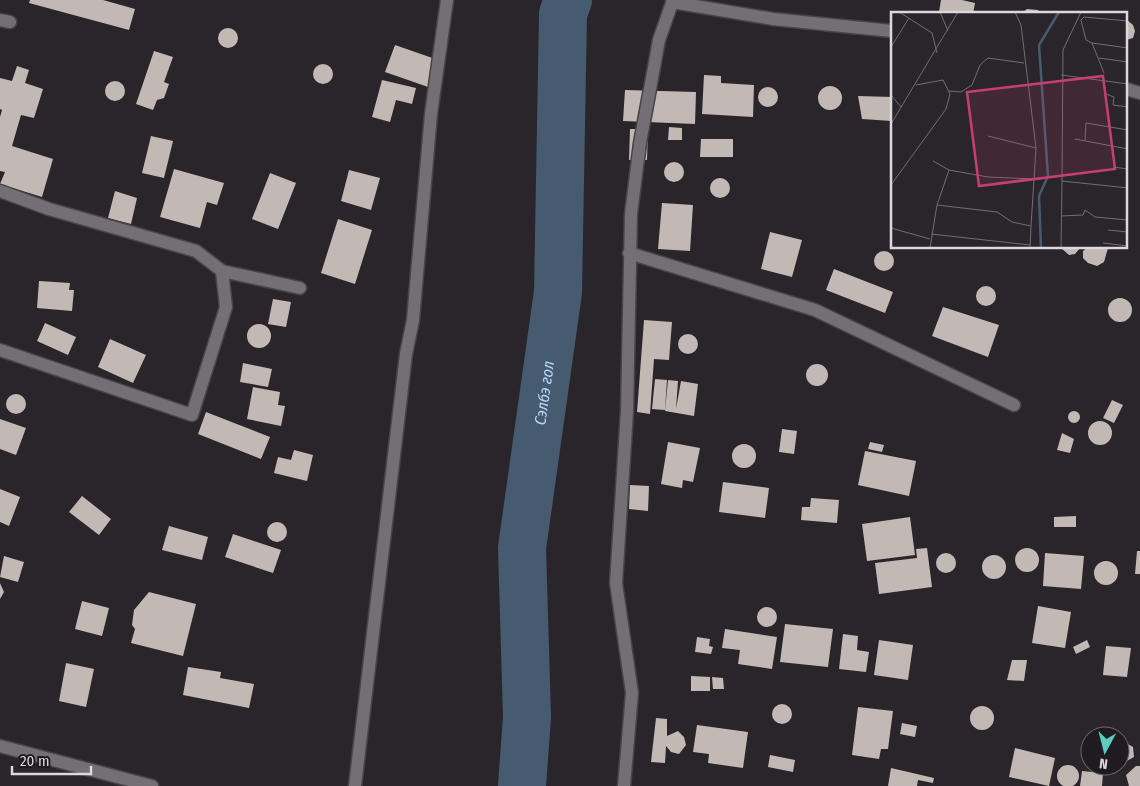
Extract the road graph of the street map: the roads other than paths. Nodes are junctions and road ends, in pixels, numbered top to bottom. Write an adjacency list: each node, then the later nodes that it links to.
1 (447, 0): 12 (street)
2 (672, 1): 3 (street); 5 (street)
3 (891, 31)
4 (0, 191): 6 (street)
5 (629, 253): 9 (street); 13 (street)
6 (222, 271): 7 (street); 8 (street)
7 (300, 288)
8 (0, 350)
9 (1014, 406)
10 (0, 746): 11 (street)
11 (152, 786)
12 (355, 786)
13 (624, 786)

